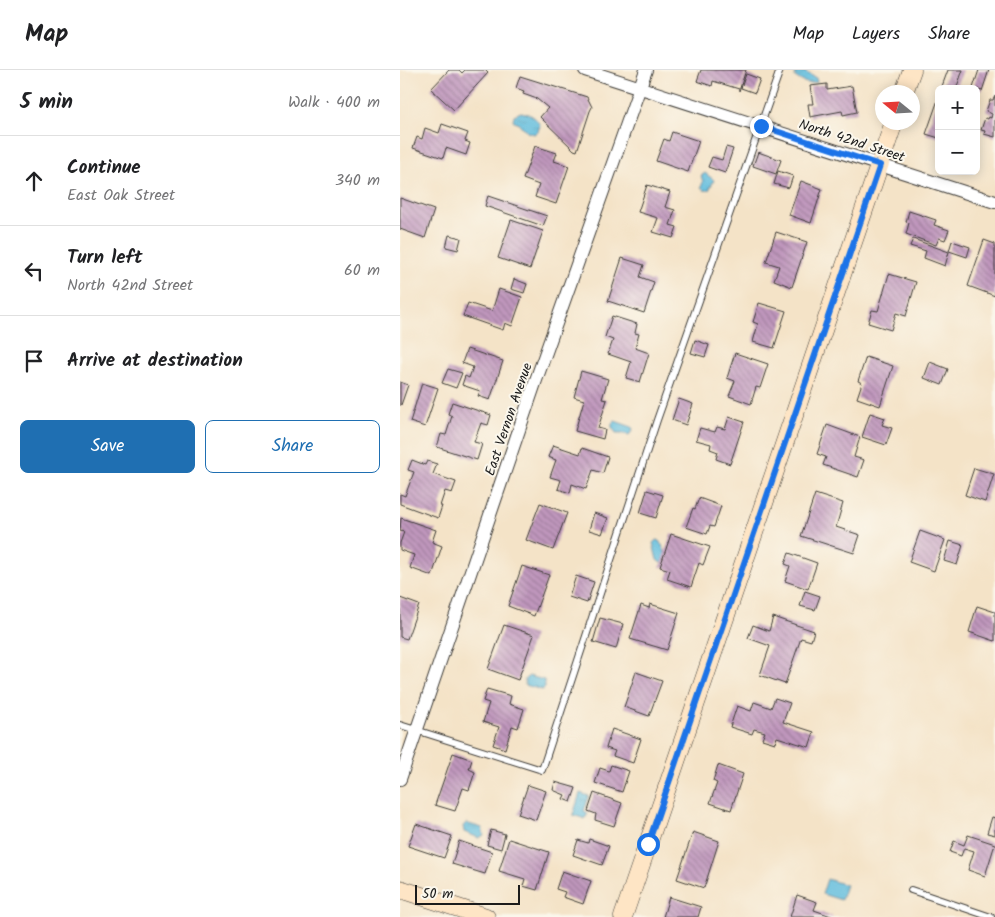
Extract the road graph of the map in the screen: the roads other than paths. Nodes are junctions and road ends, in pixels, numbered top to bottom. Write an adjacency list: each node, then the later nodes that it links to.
1 (585, 70): 6 (street, North 42nd Street)
2 (646, 70): 6 (street, East Vernon Avenue)
3 (780, 70): 7 (lane)
4 (912, 70): 5 (street)
5 (907, 85)
6 (640, 88): 7 (street, North 42nd Street); 12 (street, East Vernon Avenue)
7 (761, 126): 9 (street, North 42nd Street); 12 (lane)
8 (891, 130): 9 (street)
9 (880, 165): 10 (street, North 42nd Street); 17 (street)
10 (995, 202)
11 (400, 725): 12 (lane)
12 (417, 730): 13 (street, East Vernon Avenue)
13 (400, 779)
14 (400, 889): 16 (street)
15 (911, 890): 18 (lane)
16 (486, 917)
17 (623, 917)
18 (991, 917)

